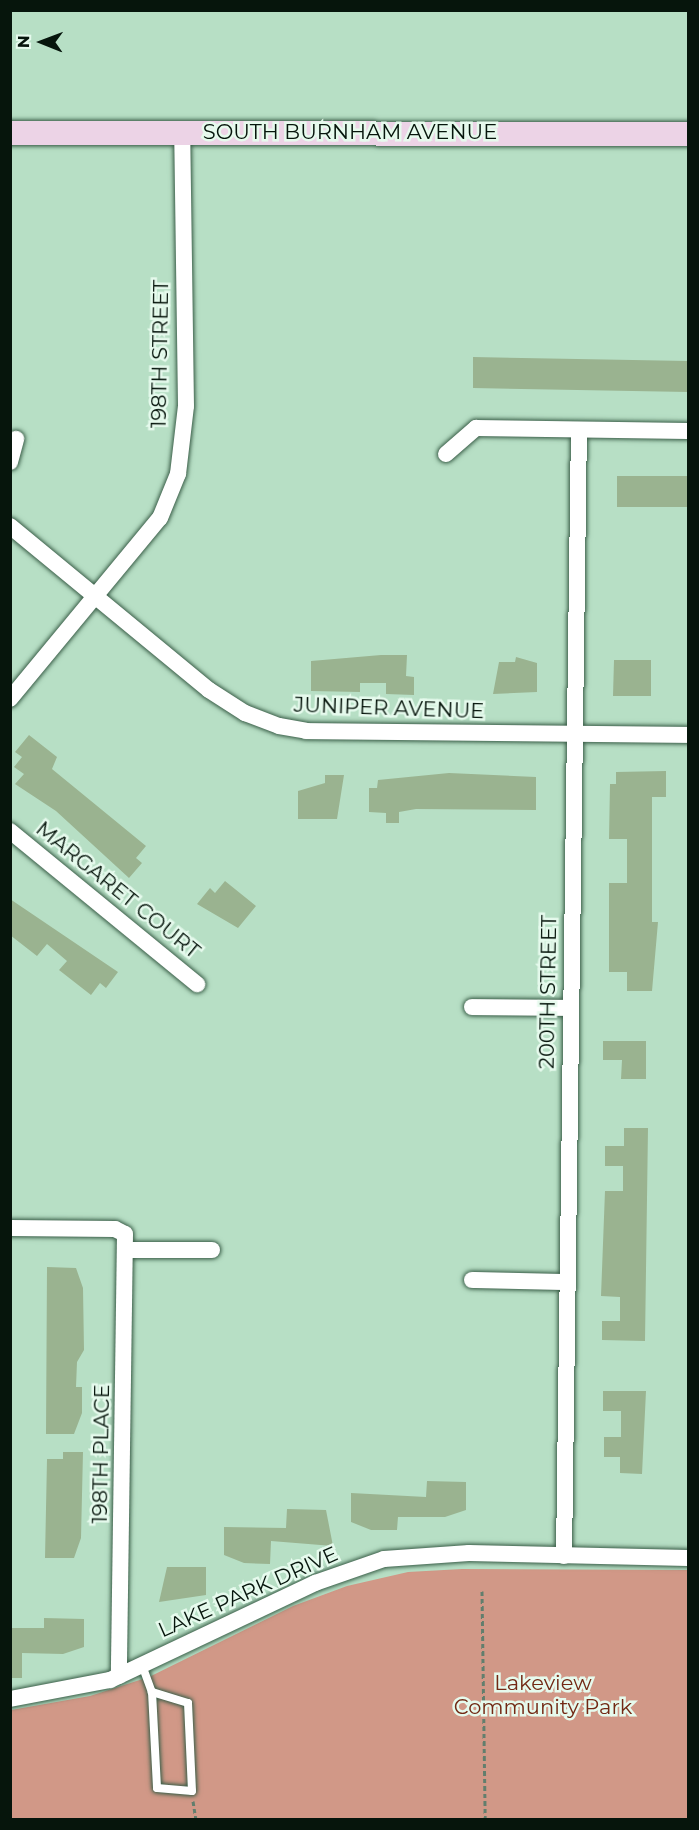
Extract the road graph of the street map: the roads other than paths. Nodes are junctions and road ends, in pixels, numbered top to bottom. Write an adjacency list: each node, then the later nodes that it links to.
1 (182, 132): 2 (main road, SOUTH BURNHAM AVENUE); 3 (main road, SOUTH BURNHAM AVENUE); 10 (street, 198TH STREET)
2 (10, 133)
3 (688, 134)
4 (579, 430): 5 (street); 7 (street); 12 (street, 200TH STREET)
5 (688, 431)
6 (16, 440): 8 (street)
7 (446, 454)
8 (10, 462)
9 (10, 526): 10 (street, JUNIPER AVENUE)
10 (96, 595): 11 (street, 198TH STREET); 12 (street, JUNIPER AVENUE)
11 (10, 699)
12 (574, 735): 13 (street, JUNIPER AVENUE); 17 (street, 200TH STREET)
13 (688, 735)
14 (10, 831): 15 (street, MARGARET COURT)
15 (197, 984)
16 (472, 1007): 17 (street)
17 (570, 1008): 22 (street, 200TH STREET)
18 (10, 1228): 19 (street)
19 (126, 1242): 20 (street); 26 (street, 198TH PLACE)
20 (212, 1250)
21 (472, 1280): 22 (street)
22 (566, 1282): 23 (street, 200TH STREET)
23 (564, 1556): 24 (street, LAKE PARK DRIVE); 25 (street, LAKE PARK DRIVE)
24 (688, 1558)
25 (142, 1665): 26 (street, LAKE PARK DRIVE); 27 (lane)
26 (119, 1676): 28 (street, LAKE PARK DRIVE)
27 (152, 1692): 27 (lane)
28 (10, 1699)

